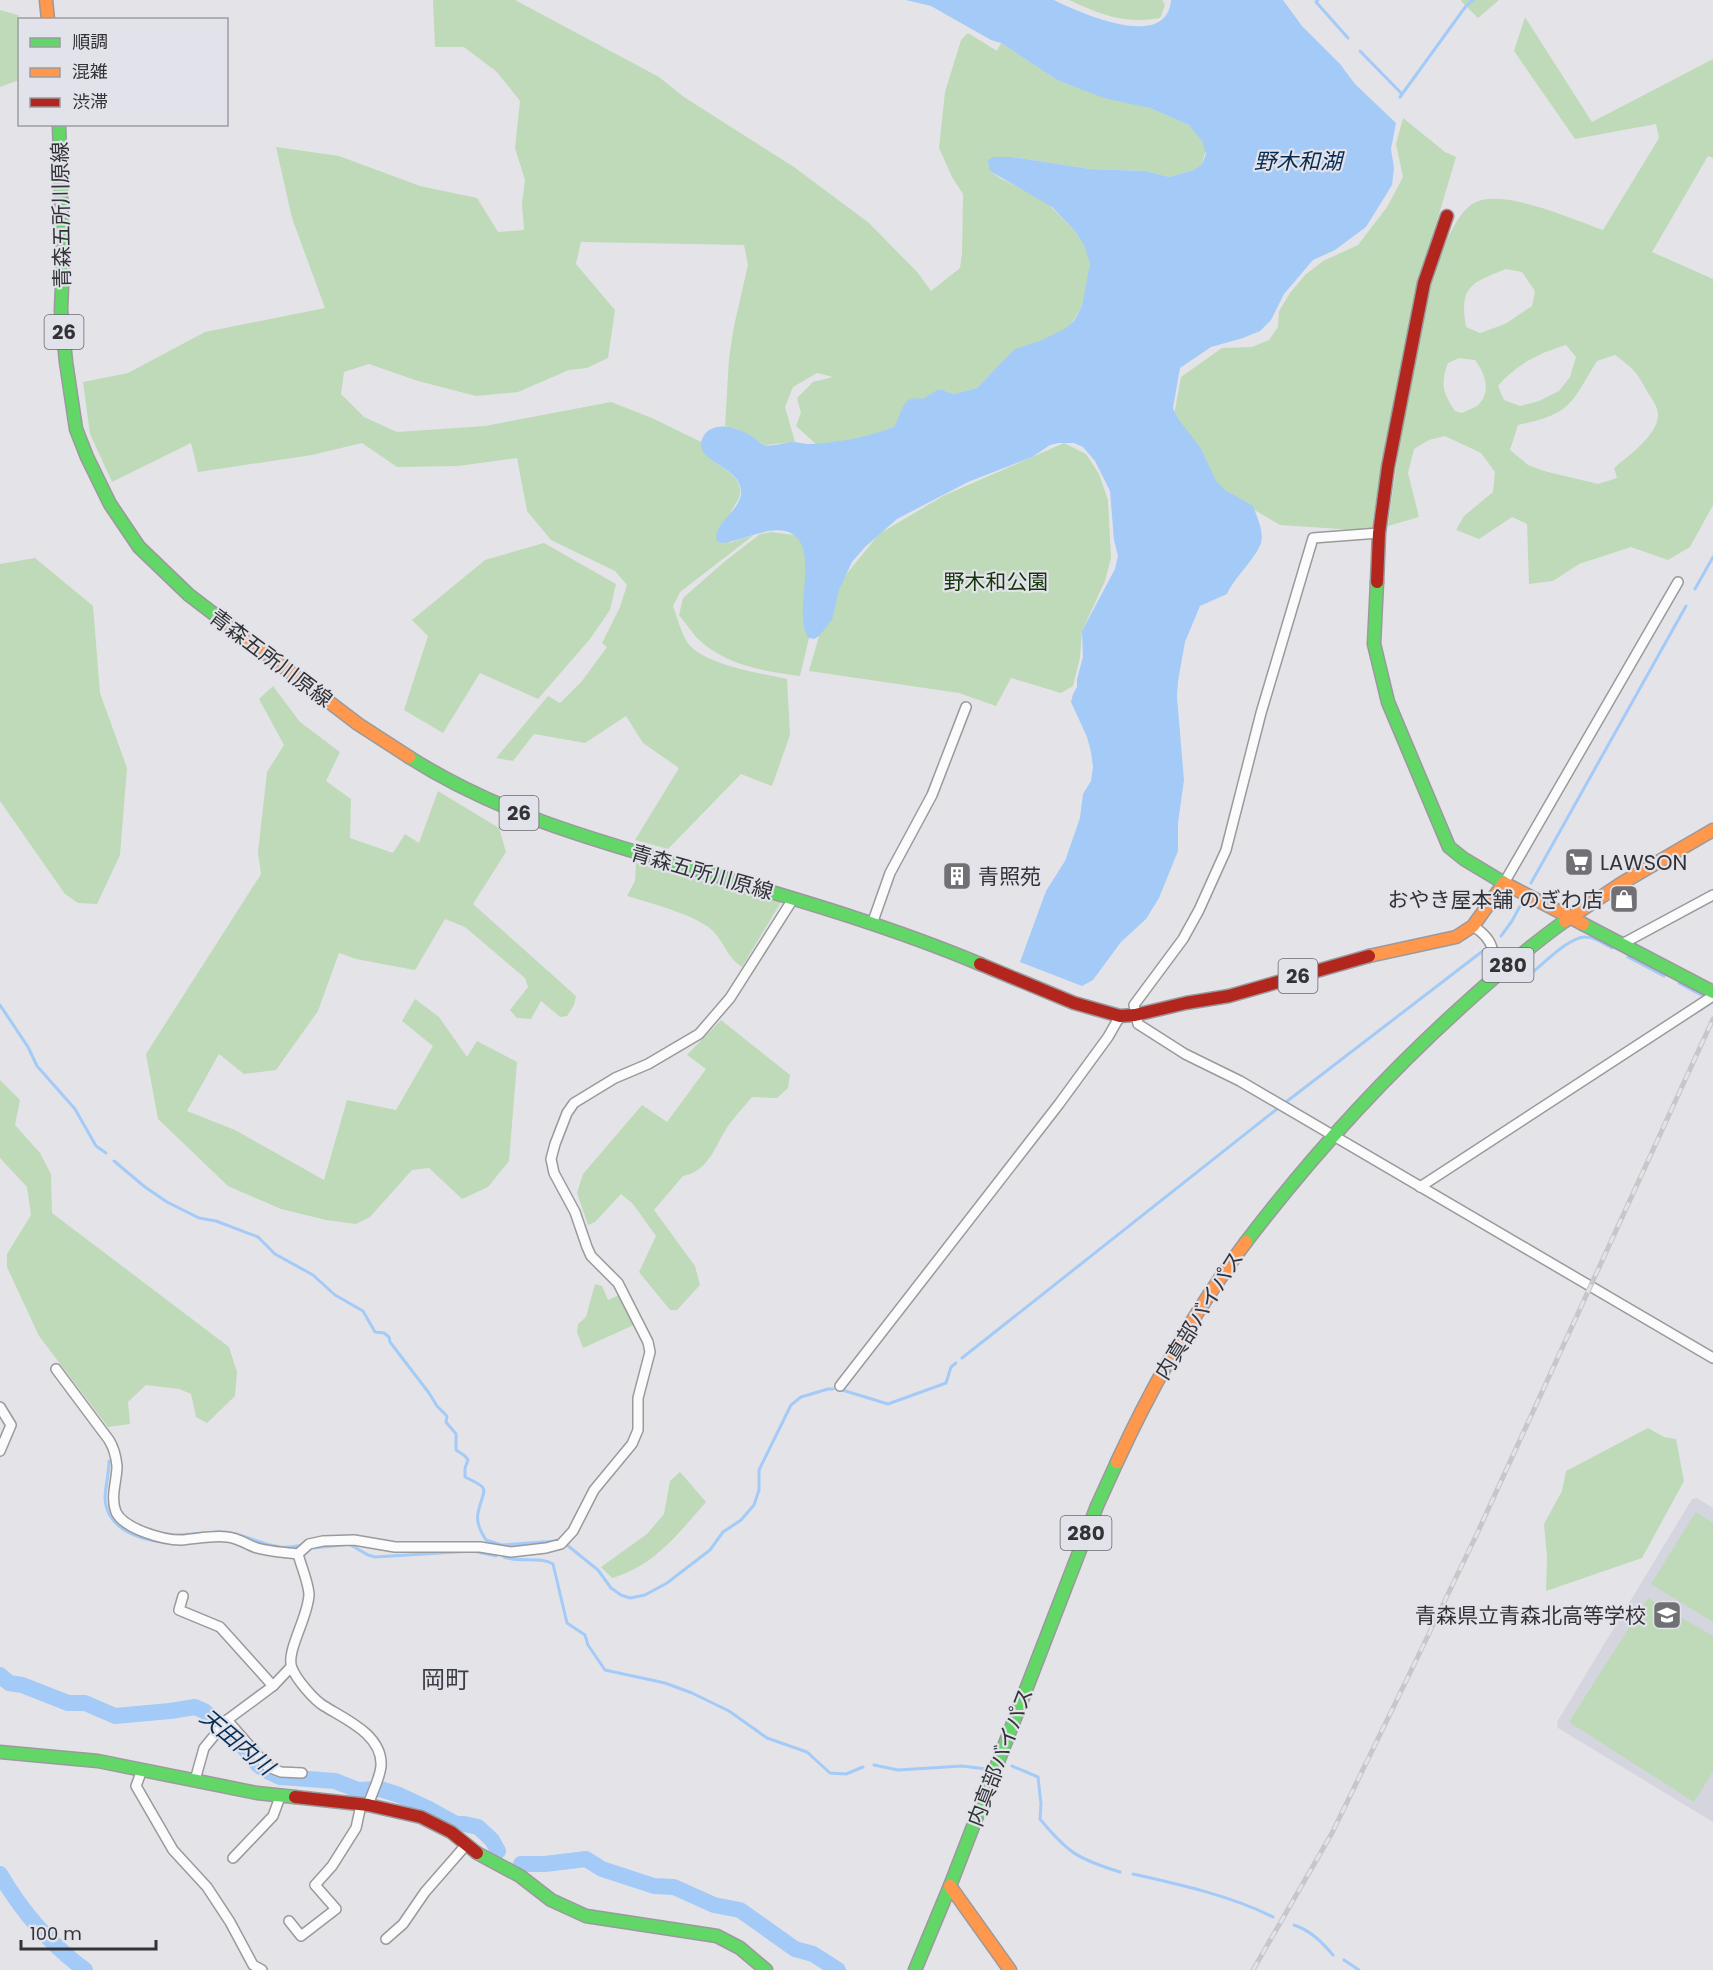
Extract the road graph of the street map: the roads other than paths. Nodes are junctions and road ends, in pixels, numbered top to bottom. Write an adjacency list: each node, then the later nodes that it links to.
1 (46, 0): 2 (main road)
2 (48, 18)
3 (59, 126): 11 (main road, 青森五所川原線 / 26)
4 (1446, 216): 5 (main road)
5 (1379, 533): 9 (main road); 18 (street)
6 (1678, 582): 9 (street)
7 (966, 706): 13 (street)
8 (1713, 830): 12 (main road, 内真部バイパス / 280)
9 (1504, 883): 12 (main road); 14 (main road, 青森五所川原線 / 26)
10 (1713, 895): 15 (street)
11 (792, 899): 13 (main road, 青森五所川原線 / 26); 27 (street)
12 (1570, 917): 15 (main road); 16 (main road, 内真部バイパス / 280)
13 (872, 924): 19 (main road, 青森五所川原線 / 26)
14 (1473, 926): 16 (street); 18 (main road, 青森五所川原線 / 26)
15 (1622, 944): 17 (main road)
16 (1487, 984): 20 (main road, 内真部バイパス / 280)
17 (1713, 994): 21 (street)
18 (1135, 1015): 19 (main road, 青森五所川原線 / 26); 20 (street)
19 (1120, 1016): 24 (street)
20 (1332, 1136): 21 (street); 40 (main road, 内真部バイパス / 280)
21 (1420, 1187): 22 (street)
22 (1713, 1358)
23 (56, 1369): 27 (street)
24 (840, 1386)
25 (0, 1407): 26 (street)
26 (0, 1451)
27 (298, 1554): 29 (street)
28 (183, 1596): 30 (street)
29 (291, 1667): 30 (street); 37 (street)
30 (273, 1686): 31 (street)
31 (223, 1724): 34 (street); 35 (street)
32 (0, 1752): 33 (main road)
33 (142, 1770): 35 (main road); 43 (street)
34 (302, 1773)
35 (195, 1780): 36 (main road)
36 (280, 1797): 37 (main road); 39 (street)
37 (364, 1805): 38 (main road); 41 (street)
38 (466, 1845): 42 (street); 44 (main road)
39 (233, 1858)
40 (950, 1886): 45 (main road, 内真部バイパス / 280); 46 (main road)
41 (289, 1921)
42 (386, 1939)
43 (262, 1970)
44 (766, 1970)
45 (915, 1970)
46 (1010, 1970)

